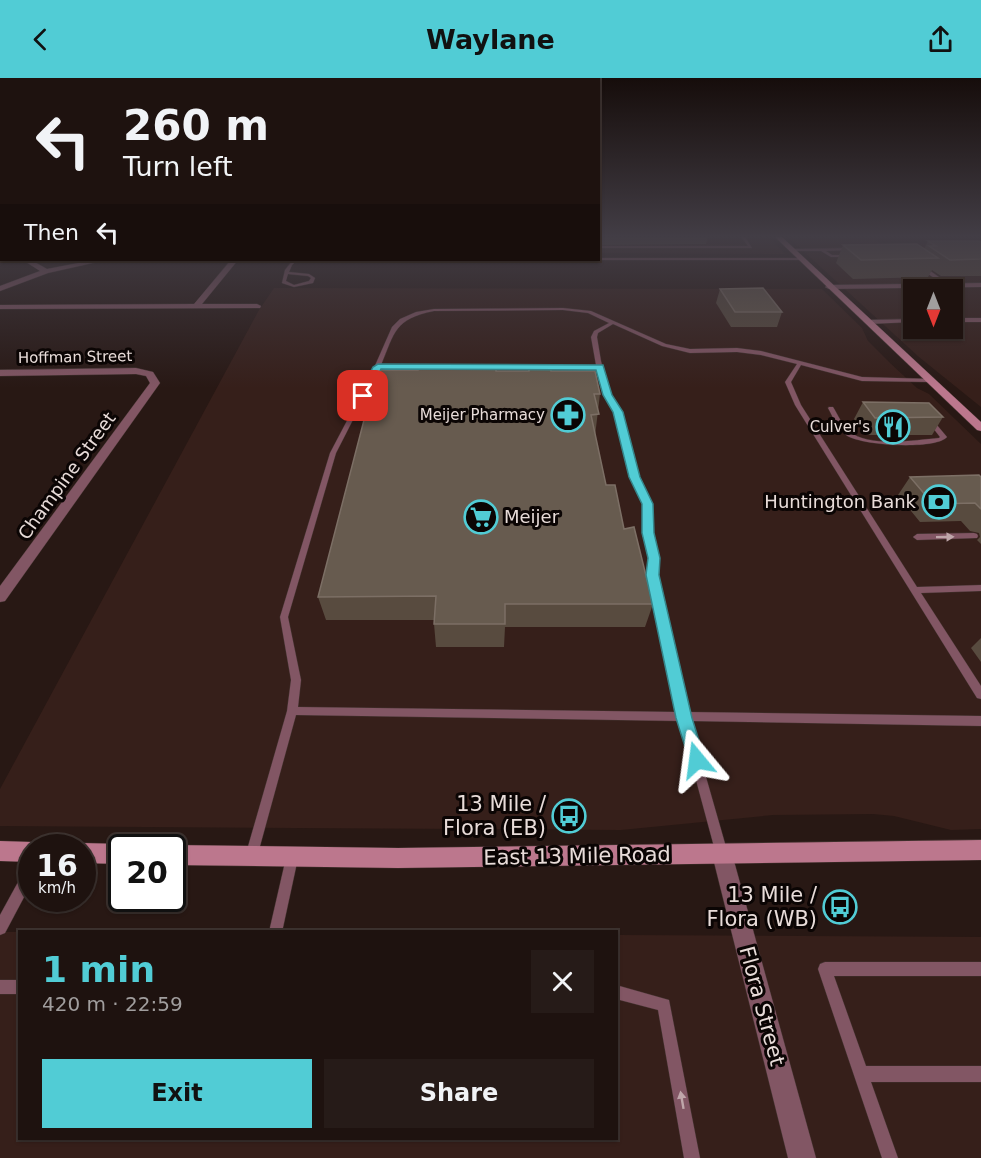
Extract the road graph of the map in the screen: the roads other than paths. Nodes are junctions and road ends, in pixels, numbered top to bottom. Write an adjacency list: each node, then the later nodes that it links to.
1 (212, 287): 3 (street)
2 (831, 287): 11 (main road)
3 (198, 305): 4 (street); 5 (street)
4 (257, 306)
5 (15, 307): 6 (street); 7 (street)
6 (0, 308)
7 (0, 320)
8 (903, 320): 11 (lane)
9 (963, 320): 10 (lane)
10 (981, 320)
11 (868, 322): 20 (main road)
12 (612, 323): 13 (lane); 14 (lane); 17 (lane)
13 (800, 363): 20 (lane); 27 (lane)
14 (378, 367): 15 (lane); 30 (lane)
15 (437, 367)
16 (472, 367): 17 (lane)
17 (600, 367): 31 (lane)
18 (0, 374): 19 (street, Hoffman Street)
19 (150, 374): 28 (street, Champine Street)
20 (930, 380): 23 (main road)
21 (831, 408): 22 (lane)
22 (924, 414)
23 (981, 428)
24 (974, 536): 25 (lane, one-way to 24)
25 (917, 537)
26 (981, 588): 27 (lane)
27 (915, 590): 29 (lane)
28 (0, 597)
29 (981, 695)
30 (292, 711): 31 (lane); 38 (lane)
31 (684, 718): 32 (lane); 36 (lane)
32 (981, 721)
33 (0, 851): 34 (main road)
34 (18, 852)
35 (980, 852): 36 (main road, East 13 Mile Road)
36 (722, 854): 39 (main road, East 13 Mile Road); 50 (street, Flora Street)
37 (186, 856): 38 (main road, East 13 Mile Road)
38 (251, 858): 39 (main road, East 13 Mile Road)
39 (291, 858): 42 (lane)
40 (18, 894): 41 (lane)
41 (0, 928)
42 (275, 930)
43 (981, 969): 47 (lane)
44 (0, 987): 45 (lane)
45 (18, 987)
46 (618, 993): 49 (lane, one-way to 46)
47 (861, 1074): 48 (lane); 51 (lane)
48 (981, 1074)
49 (692, 1158)
50 (802, 1158)
51 (890, 1158)

